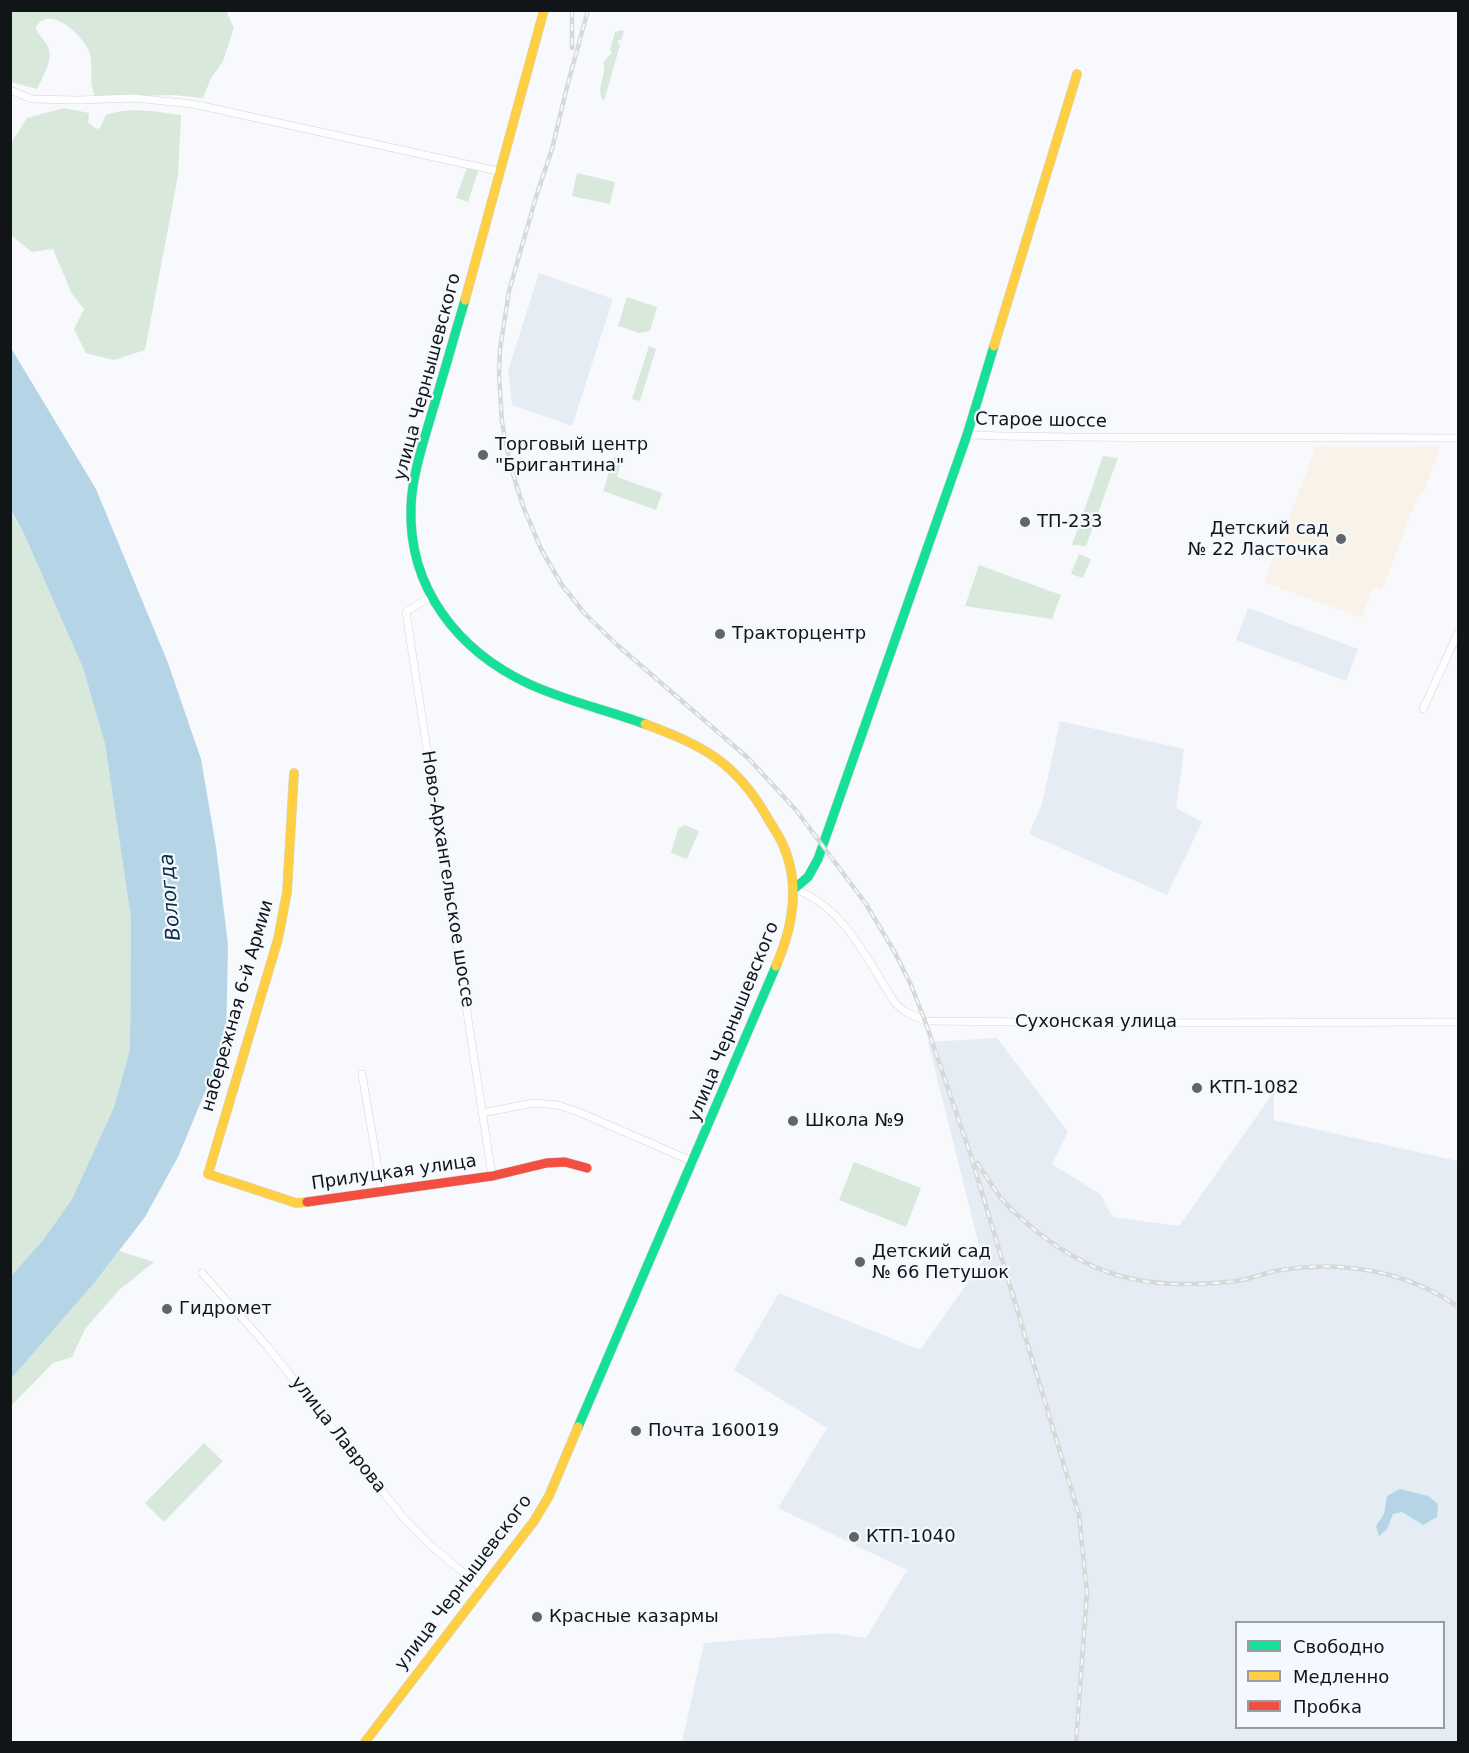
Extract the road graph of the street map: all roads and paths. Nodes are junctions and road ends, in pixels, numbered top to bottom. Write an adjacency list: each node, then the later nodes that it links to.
1 (544, 10): 4 (main road, улица Чернышевского)
2 (1077, 74): 5 (main road)
3 (10, 90): 4 (street)
4 (502, 172): 7 (main road, улица Чернышевского)
5 (967, 435): 6 (street, Старое шоссе); 11 (main road, Старое шоссе)
6 (1458, 438)
7 (431, 596): 11 (main road, улица Чернышевского); 14 (street, Ново-Архангельское шоссе)
8 (1458, 633): 9 (street)
9 (1423, 709)
10 (294, 773): 17 (main road, набережная 6-й Армии)
11 (794, 889): 12 (street, Сухонская улица); 15 (main road, улица Чернышевского)
12 (1458, 1022)
13 (362, 1074): 19 (street)
14 (482, 1113): 15 (street); 18 (street, Ново-Архангельское шоссе)
15 (694, 1162): 21 (main road, улица Чернышевского)
16 (587, 1168): 18 (main road, Прилуцкая улица)
17 (208, 1174): 19 (main road, Прилуцкая улица)
18 (492, 1176): 19 (main road, Прилуцкая улица)
19 (382, 1192)
20 (202, 1273): 21 (street, улица Лаврова)
21 (482, 1588): 22 (main road, улица Чернышевского)
22 (365, 1743)

